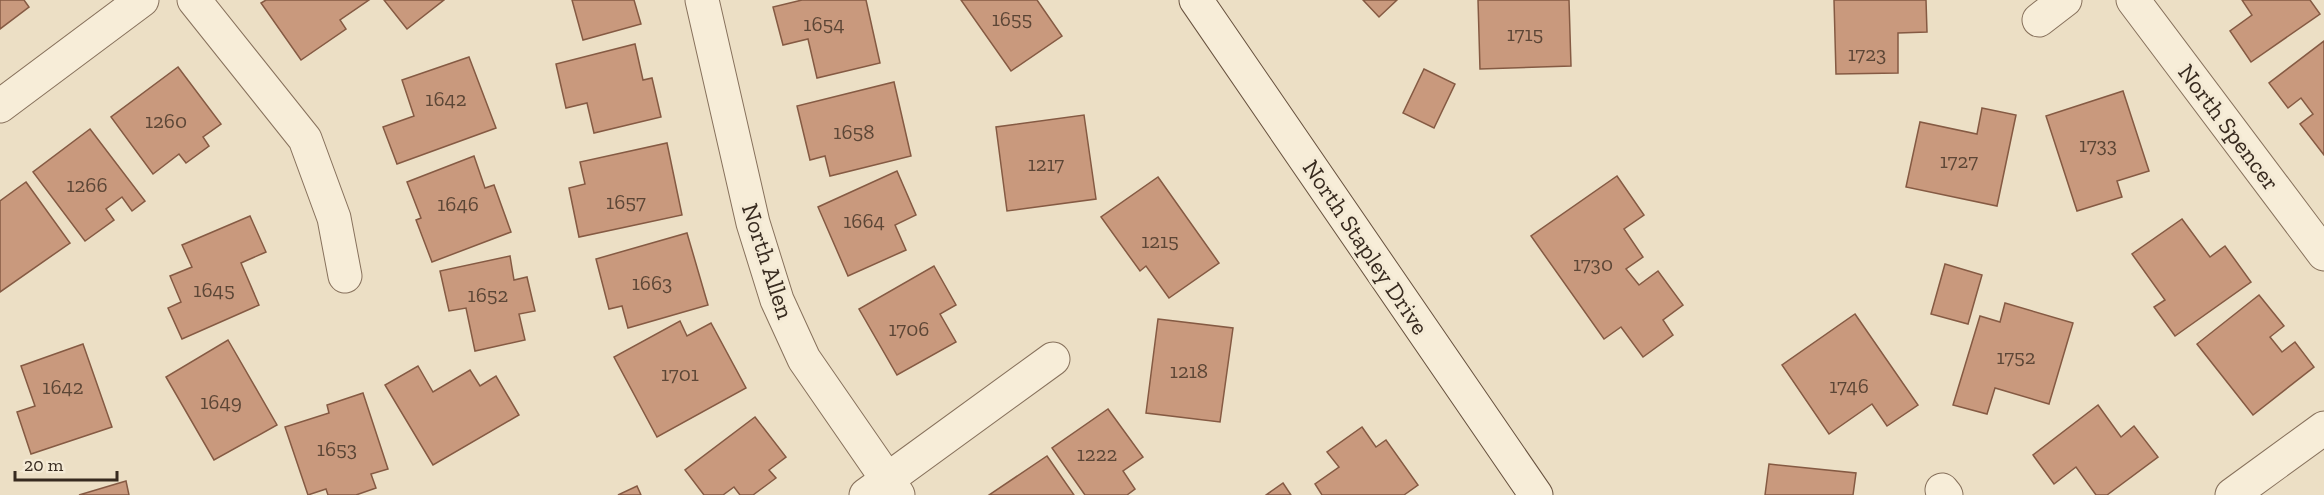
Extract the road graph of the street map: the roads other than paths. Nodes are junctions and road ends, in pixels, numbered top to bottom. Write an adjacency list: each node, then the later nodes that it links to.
1 (142, 0): 8 (street)
2 (194, 0): 10 (street)
3 (702, 0): 13 (street, North Allen)
4 (1196, 0): 14 (street, North Stapley Drive)
5 (2065, 0): 7 (street)
6 (2133, 0): 9 (street, North Spencer)
7 (2039, 20)
8 (0, 106)
9 (2324, 254)
10 (345, 276)
11 (1053, 359): 13 (street)
12 (2324, 428): 15 (street)
13 (884, 490)
14 (1536, 495)
15 (2232, 495)

